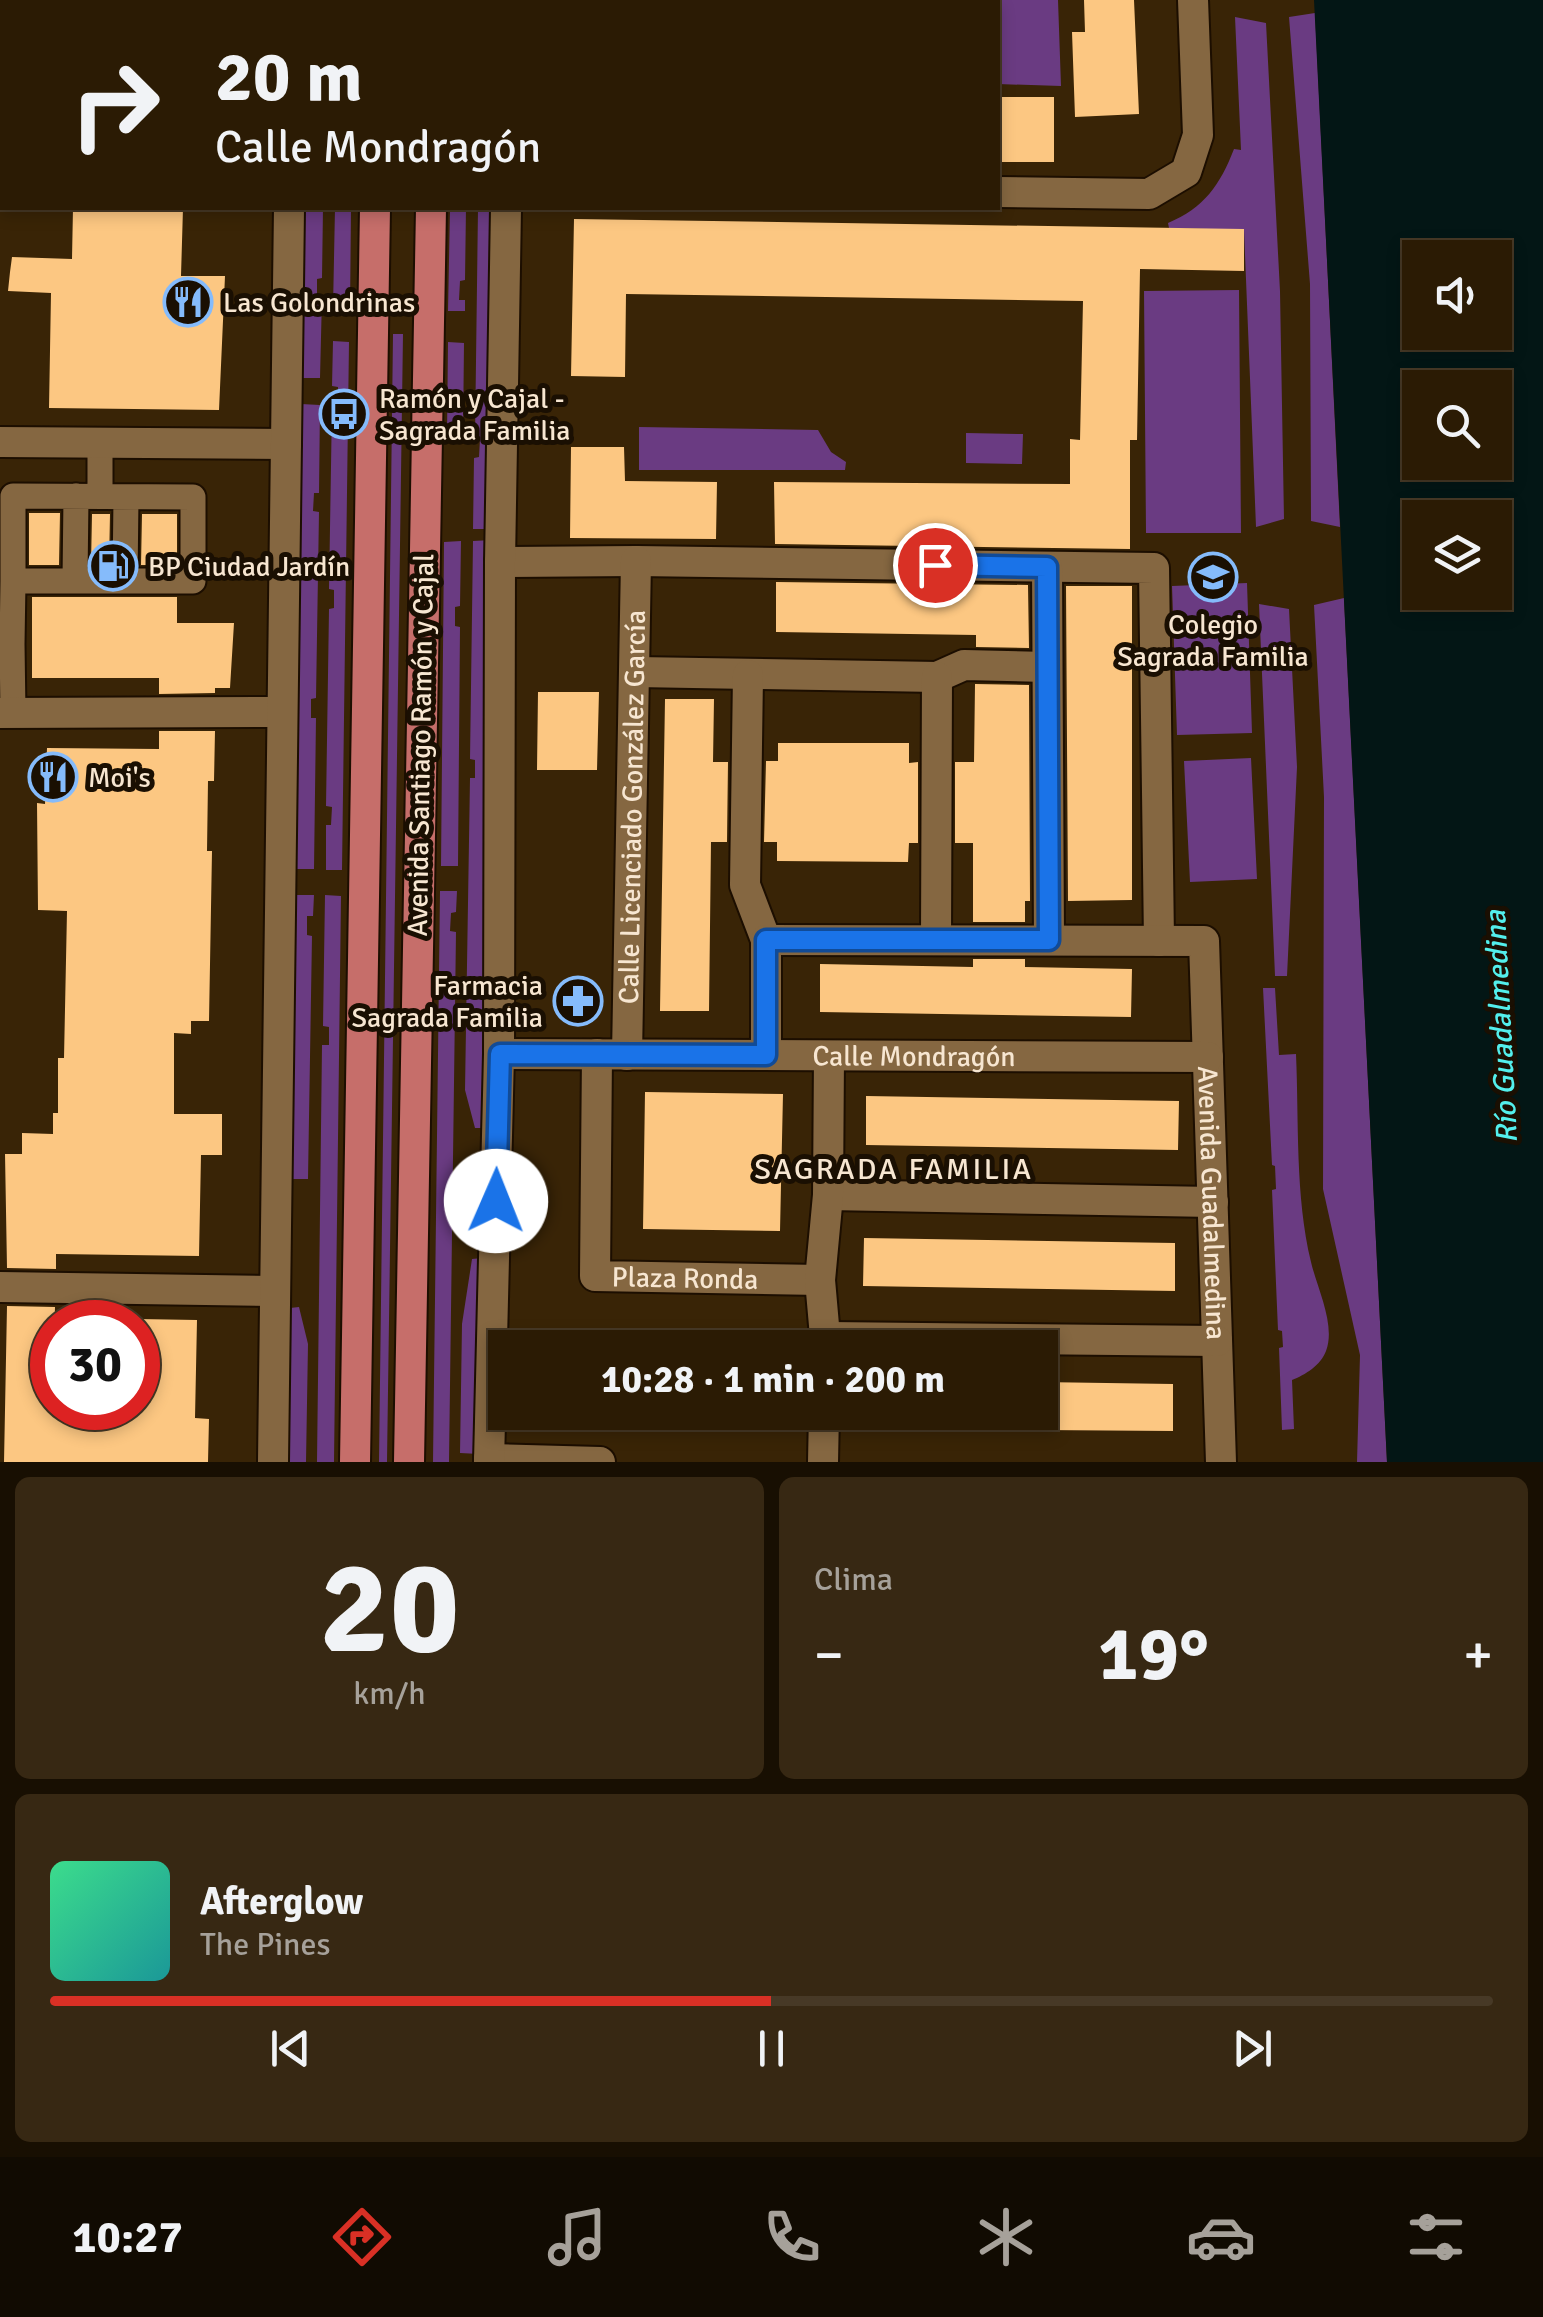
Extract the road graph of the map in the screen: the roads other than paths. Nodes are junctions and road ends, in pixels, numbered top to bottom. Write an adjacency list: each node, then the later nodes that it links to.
1 (1193, 0): 2 (street)
2 (1000, 192)
3 (288, 210): 9 (street)
4 (375, 210): 44 (main road, Avenida Santiago Ramón y Cajal)
5 (431, 210): 45 (main road, Avenida Santiago Ramón y Cajal)
6 (506, 210): 12 (street)
7 (0, 442): 8 (street)
8 (100, 443): 9 (street); 10 (lane)
9 (286, 444): 22 (street)
10 (100, 496): 14 (lane); 15 (lane); 16 (lane); 16 (lane)
11 (636, 561): 12 (street); 13 (street); 19 (street, Calle Licenciado González García)
12 (500, 562): 28 (street)
13 (1047, 567): 18 (street); 27 (street)
14 (13, 580): 15 (lane); 17 (lane)
15 (75, 581): 16 (lane)
16 (125, 581)
17 (6, 644): 23 (lane)
18 (1048, 666): 21 (street); 26 (street)
19 (636, 672): 20 (street); 29 (street, Calle Licenciado González García)
20 (748, 675): 21 (street); 24 (street)
21 (937, 677): 25 (street)
22 (282, 712): 23 (street); 37 (street)
23 (7, 713)
24 (766, 940): 25 (street); 30 (street)
25 (936, 940): 26 (street)
26 (1049, 940): 27 (street)
27 (1159, 941): 32 (street, Avenida Guadalmedina)
28 (500, 1054): 29 (street, Calle Mondragón); 42 (street)
29 (612, 1054): 30 (street, Calle Mondragón); 35 (street, Plaza Ronda)
30 (766, 1055): 31 (street, Calle Mondragón)
31 (829, 1056): 32 (street, Calle Mondragón); 33 (street)
32 (1208, 1056): 34 (street, Avenida Guadalmedina)
33 (828, 1195): 34 (street); 35 (street)
34 (1213, 1202): 40 (street, Avenida Guadalmedina)
35 (820, 1280): 38 (street)
36 (0, 1287): 37 (street)
37 (275, 1291): 43 (street)
38 (826, 1330)
39 (1058, 1341): 40 (street)
40 (1217, 1341): 48 (street, Avenida Guadalmedina)
41 (824, 1430): 47 (street)
42 (489, 1460): 46 (street)
43 (273, 1462)
44 (355, 1462)
45 (408, 1462)
46 (600, 1462)
47 (823, 1462)
48 (1221, 1462)

